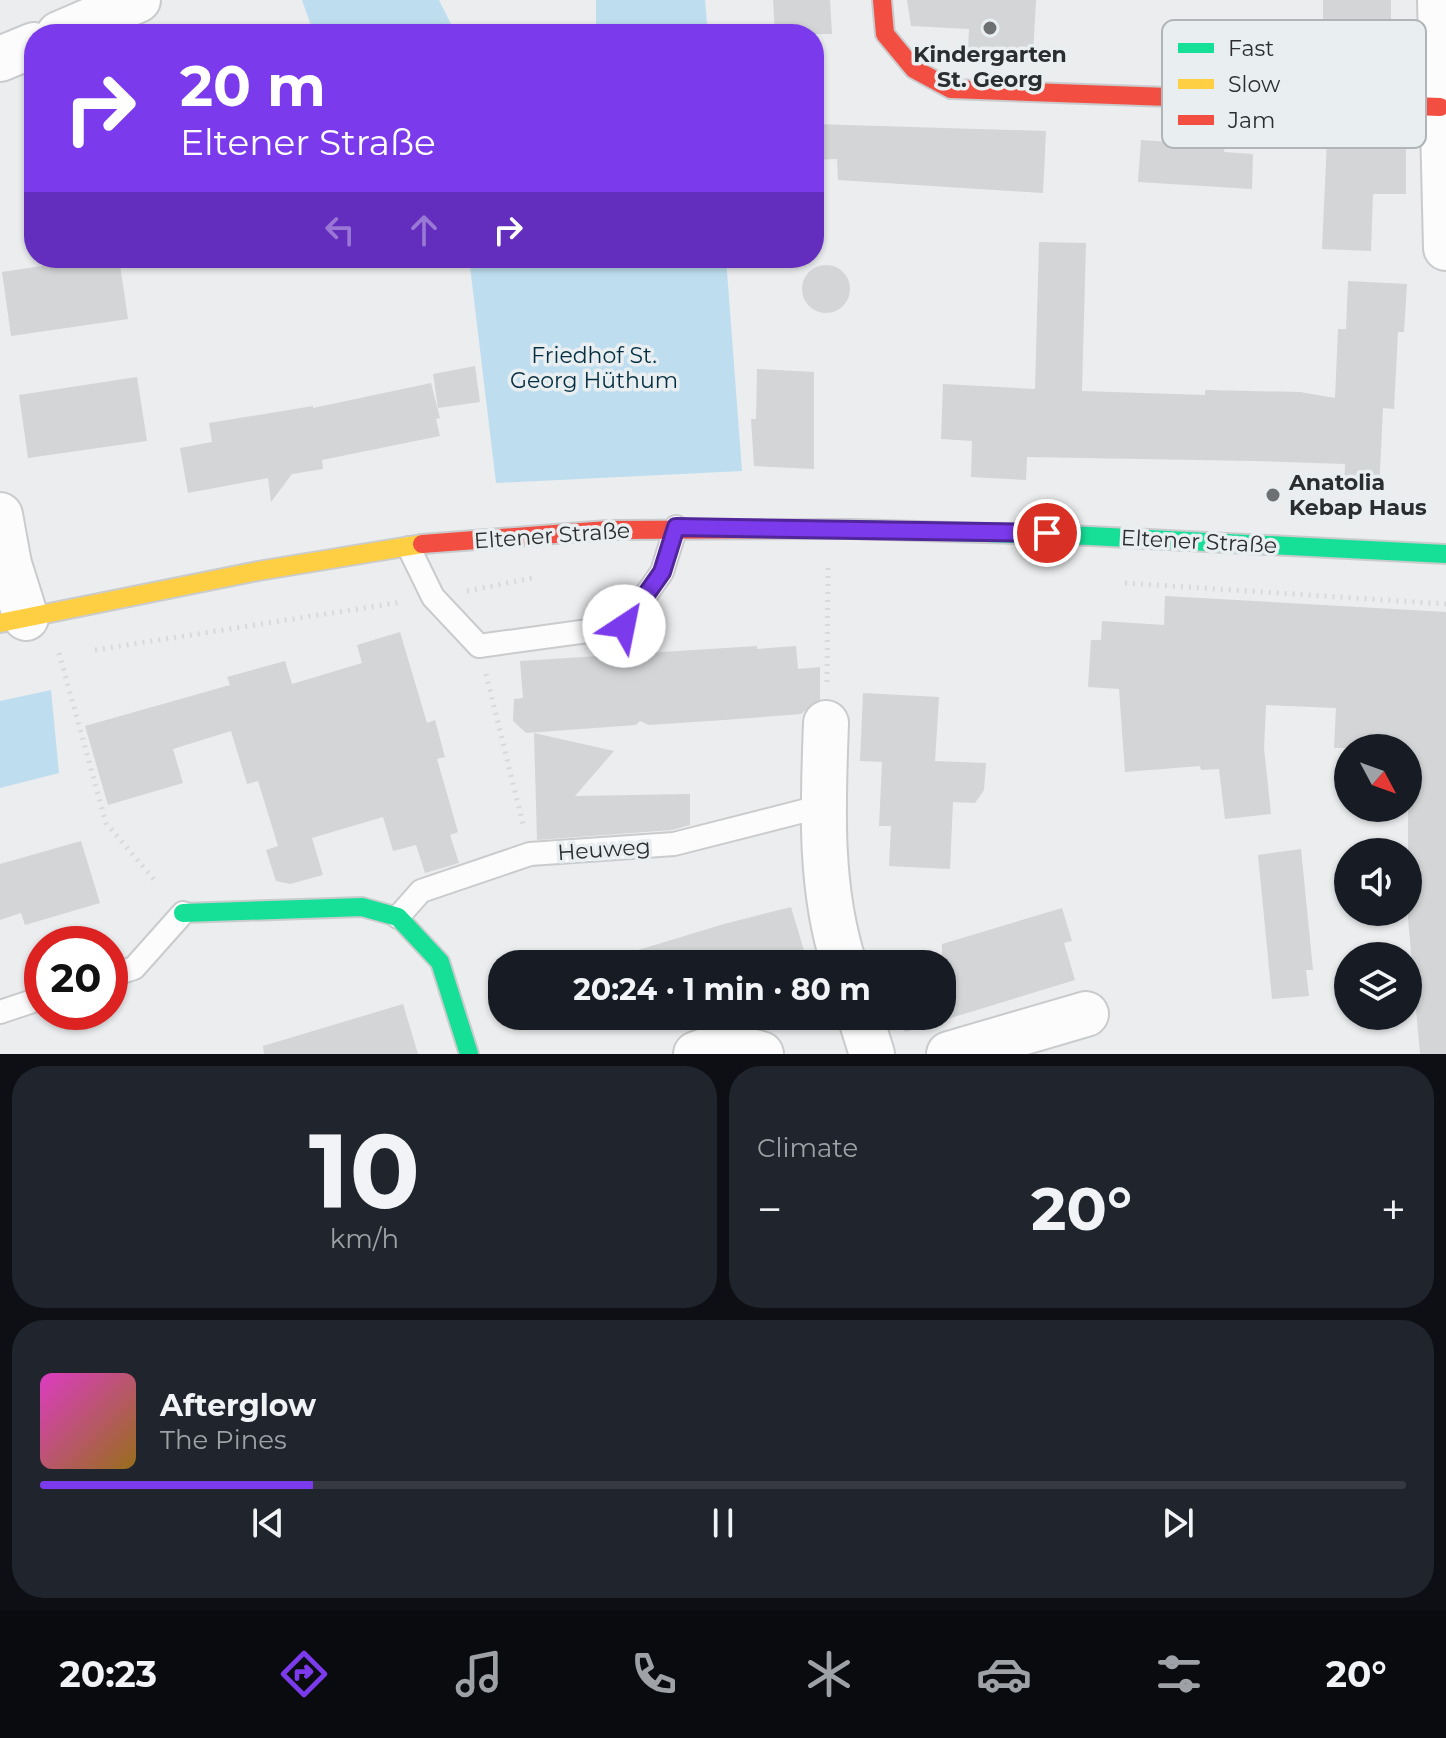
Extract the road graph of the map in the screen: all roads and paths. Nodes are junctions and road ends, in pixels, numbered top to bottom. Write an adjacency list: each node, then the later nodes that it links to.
1 (138, 0): 4 (street)
2 (882, 0): 7 (main road)
3 (1440, 0): 9 (street)
4 (82, 24)
5 (24, 49): 6 (street)
6 (0, 59)
7 (1162, 97)
8 (1426, 106): 9 (main road)
9 (1440, 107): 10 (street)
10 (1446, 248)
11 (0, 515): 22 (street)
12 (676, 527): 13 (main road, Eltener Straße); 14 (main road, Eltener Straße); 23 (lane)
13 (409, 548): 20 (lane); 22 (main road, Eltener Straße)
14 (1446, 554)
15 (813, 565): 16 (path)
16 (828, 565): 17 (path); 28 (path)
17 (844, 566)
18 (539, 577): 20 (path)
19 (1113, 583): 21 (path)
20 (433, 597): 23 (lane); 24 (path)
21 (1446, 604)
22 (26, 618): 26 (path)
23 (479, 646): 30 (path)
24 (91, 651)
25 (75, 653): 26 (path)
26 (60, 656): 27 (path); 31 (path)
27 (45, 659)
28 (826, 723): 29 (street)
29 (823, 806): 30 (lane, Heuweg); 33 (street)
30 (530, 854): 32 (lane, Heuweg)
31 (183, 913): 32 (main road); 34 (lane)
32 (398, 917): 39 (main road)
33 (839, 950)
34 (128, 970)
35 (24, 1004): 36 (lane)
36 (0, 1012)
37 (1086, 1014): 43 (street)
38 (864, 1030): 42 (street)
39 (469, 1054)
40 (696, 1054): 41 (street)
41 (761, 1054)
42 (872, 1054)
43 (949, 1054)

